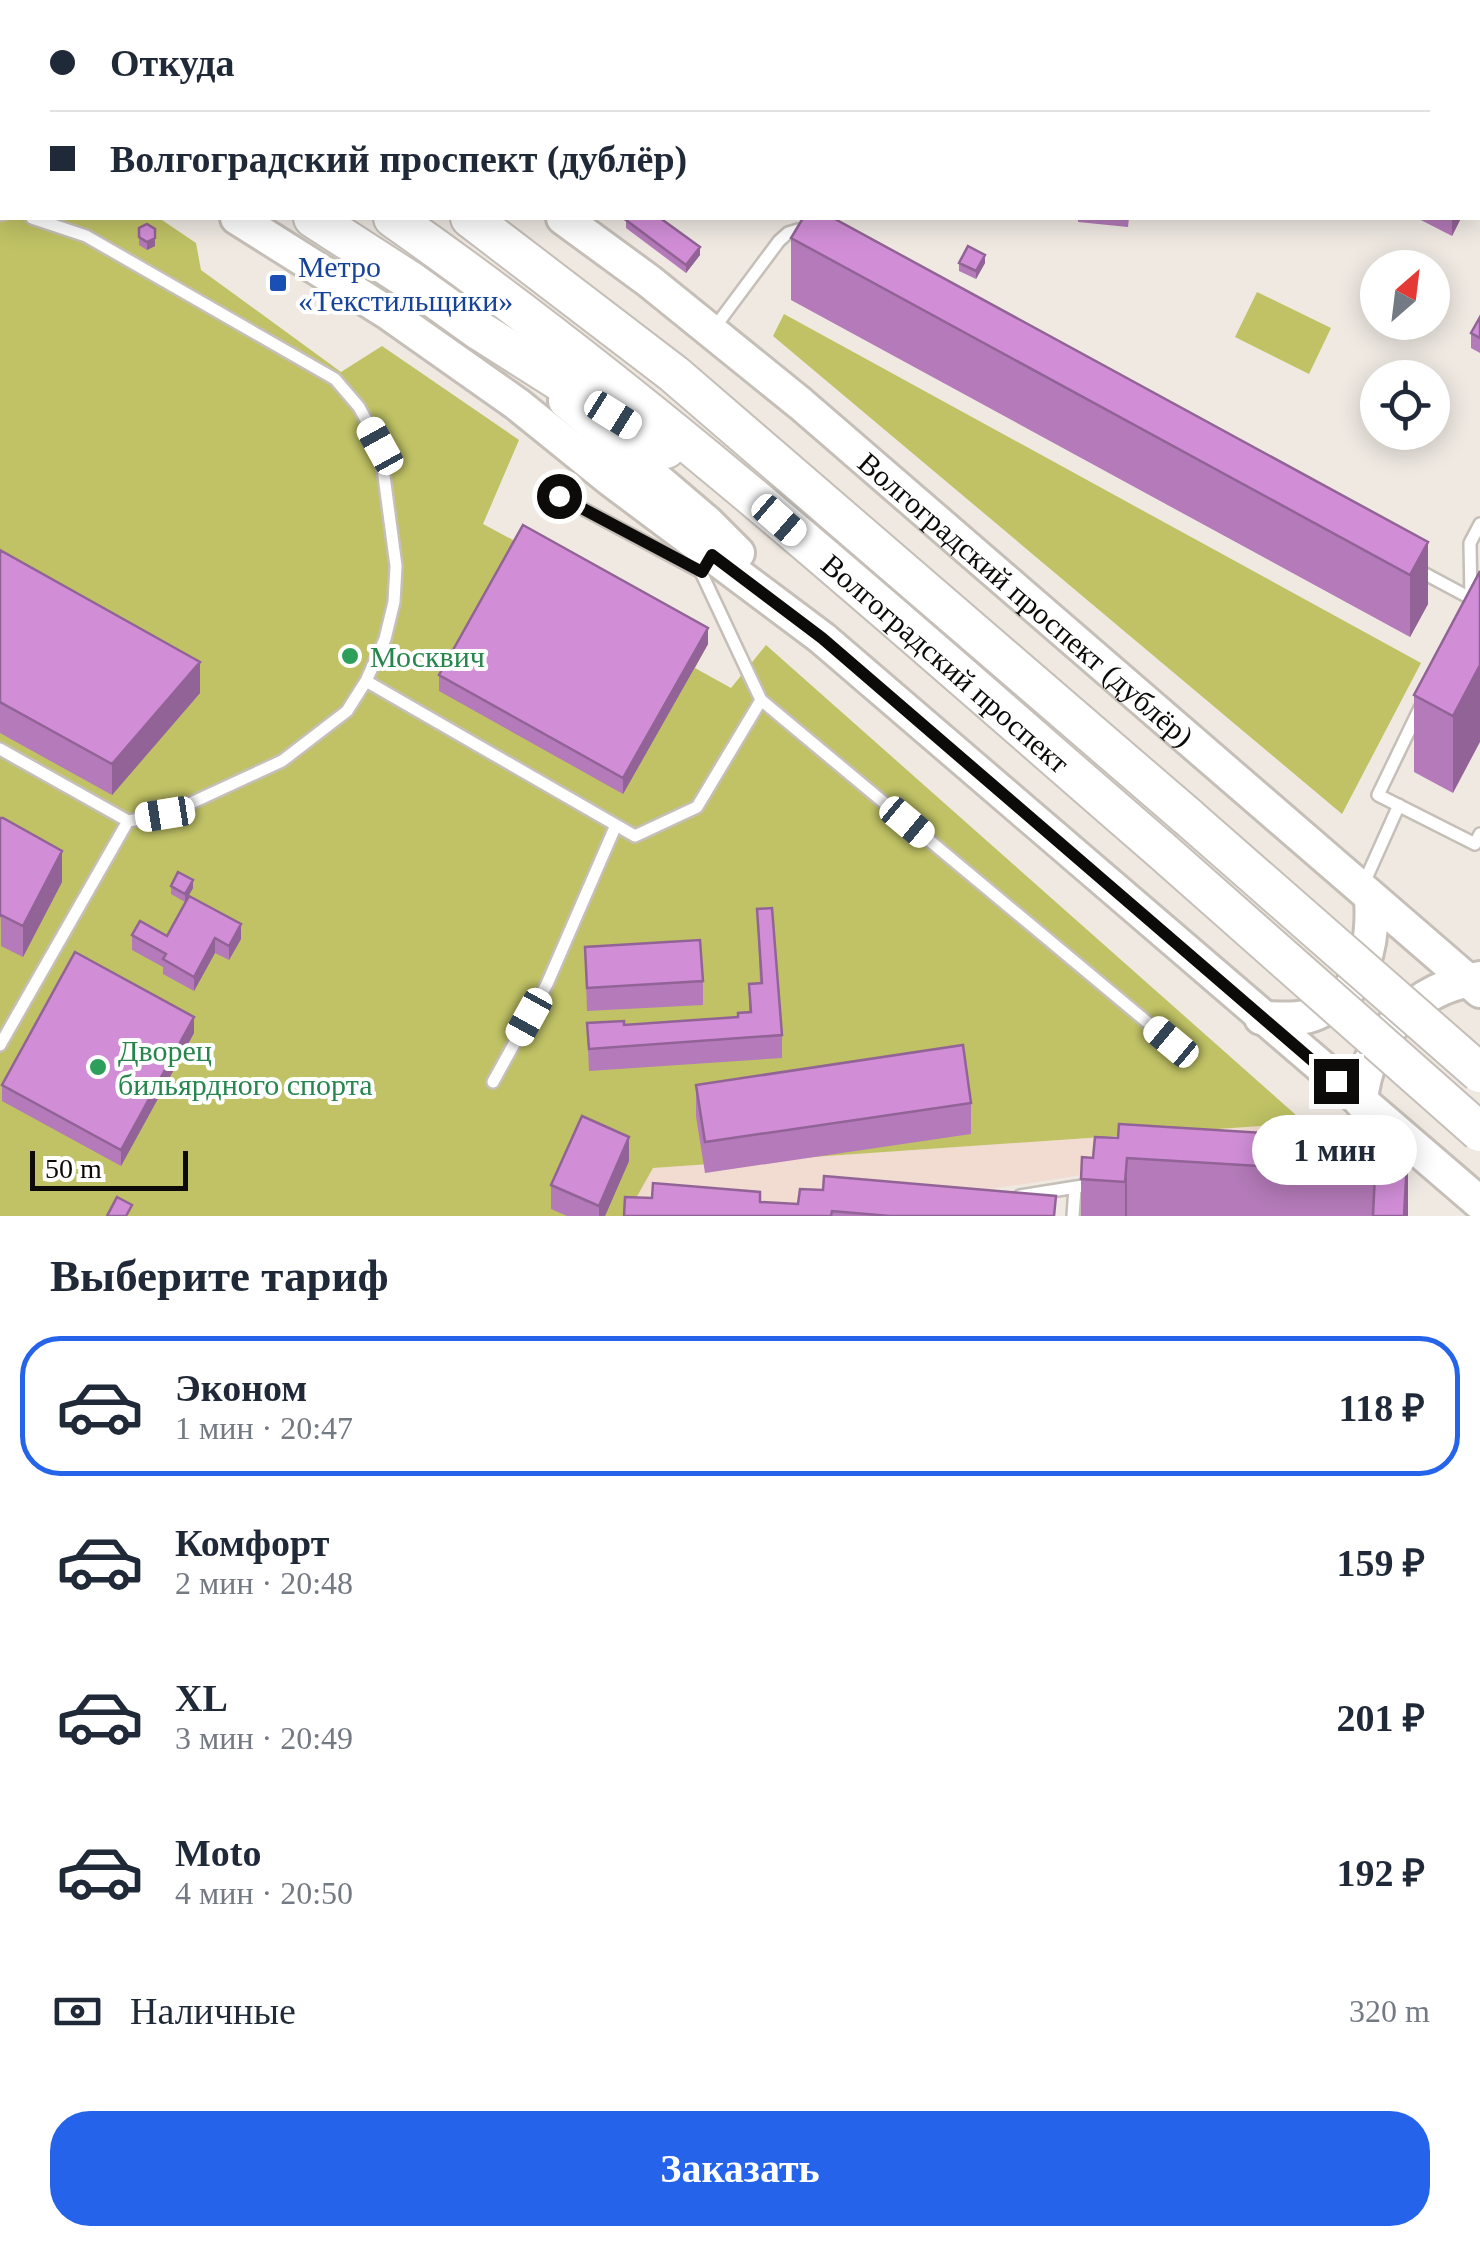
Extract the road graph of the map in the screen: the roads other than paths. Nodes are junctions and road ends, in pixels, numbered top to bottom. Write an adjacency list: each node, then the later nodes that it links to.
1 (38, 220): 18 (lane)
2 (240, 220): 14 (main road)
3 (316, 220): 9 (main road)
4 (396, 220): 11 (main road, Волгоградский проспект)
5 (473, 220): 33 (main road, Волгоградский проспект, bridge)
6 (567, 220): 8 (main road, Волгоградский проспект (дублёр))
7 (827, 246): 8 (lane)
8 (712, 330): 26 (main road, Волгоградский проспект (дублёр))
9 (480, 332): 11 (main road); 17 (main road)
10 (559, 496): 14 (lane)
11 (779, 520): 36 (main road, Волгоградский проспект, bridge)
12 (1480, 524): 15 (lane)
13 (1402, 561): 15 (lane)
14 (707, 564): 17 (main road); 20 (lane)
15 (1472, 600): 16 (lane)
16 (1464, 616)
17 (822, 638): 29 (main road)
18 (366, 681): 23 (lane); 24 (lane)
19 (1425, 698): 22 (lane)
20 (761, 700): 24 (lane); 31 (lane)
21 (0, 749): 23 (lane)
22 (1399, 805): 25 (lane); 26 (lane)
23 (128, 820): 30 (lane)
24 (616, 825): 34 (lane)
25 (1480, 834)
26 (1366, 894): 27 (main road, Волгоградский проспект (дублёр)); 29 (main road)
27 (1476, 983): 35 (main road)
28 (0, 1011): 30 (lane)
29 (1261, 1018): 35 (main road)
30 (14, 1020): 32 (lane)
31 (1171, 1042)
32 (0, 1045)
33 (1480, 1073)
34 (493, 1082)
35 (1361, 1102): 40 (main road)
36 (1480, 1132)
37 (1112, 1180): 38 (lane)
38 (1075, 1188): 39 (lane); 41 (lane)
39 (998, 1198)
40 (1480, 1203)
41 (1072, 1216)

